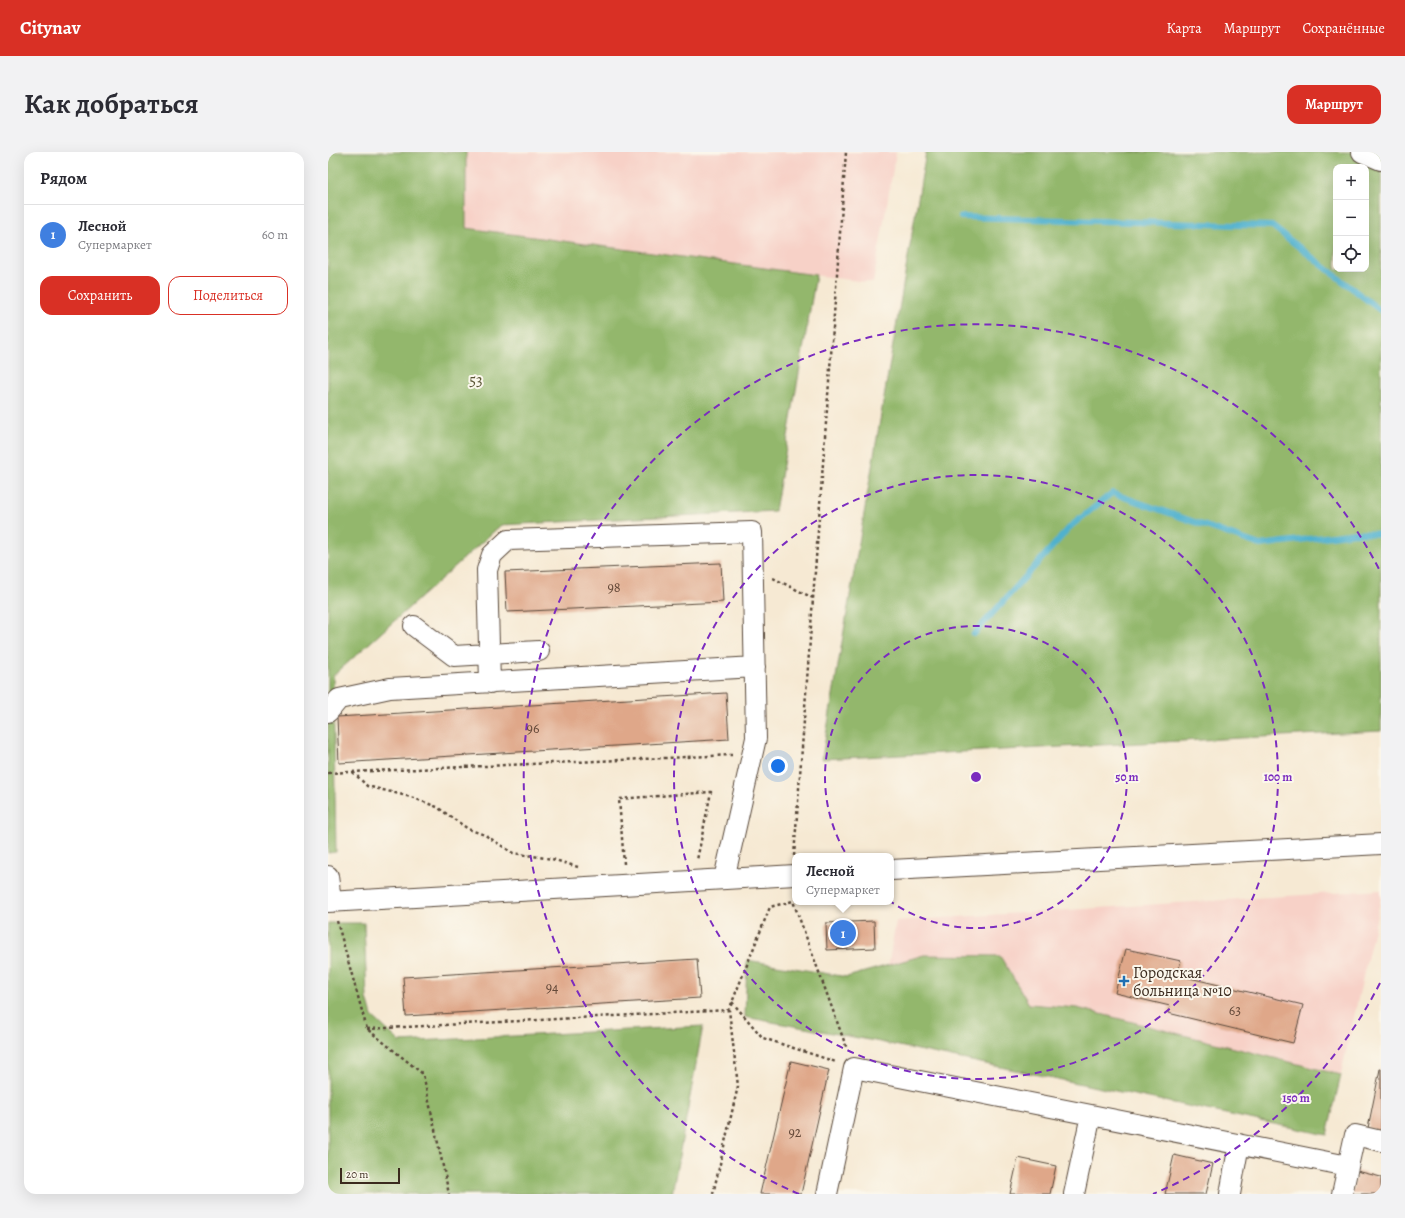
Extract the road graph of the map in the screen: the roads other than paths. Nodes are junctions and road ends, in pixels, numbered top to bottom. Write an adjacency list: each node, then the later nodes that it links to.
1 (1362, 152): 2 (street)
2 (1381, 160)
3 (414, 626): 5 (street)
4 (538, 651): 5 (street)
5 (490, 654): 6 (street); 7 (street)
6 (755, 667): 7 (street); 13 (street)
7 (490, 683): 8 (street)
8 (328, 712)
9 (1381, 844): 11 (street)
10 (792, 867): 13 (street)
11 (894, 870)
12 (328, 876): 14 (street)
13 (724, 879): 14 (street)
14 (330, 901)
15 (1091, 1115): 17 (street); 19 (street); 20 (street)
16 (1381, 1141): 18 (street)
17 (1239, 1144): 18 (street); 21 (street)
18 (1348, 1166): 22 (street)
19 (827, 1194)
20 (1074, 1194)
21 (1230, 1194)
22 (1342, 1194)

